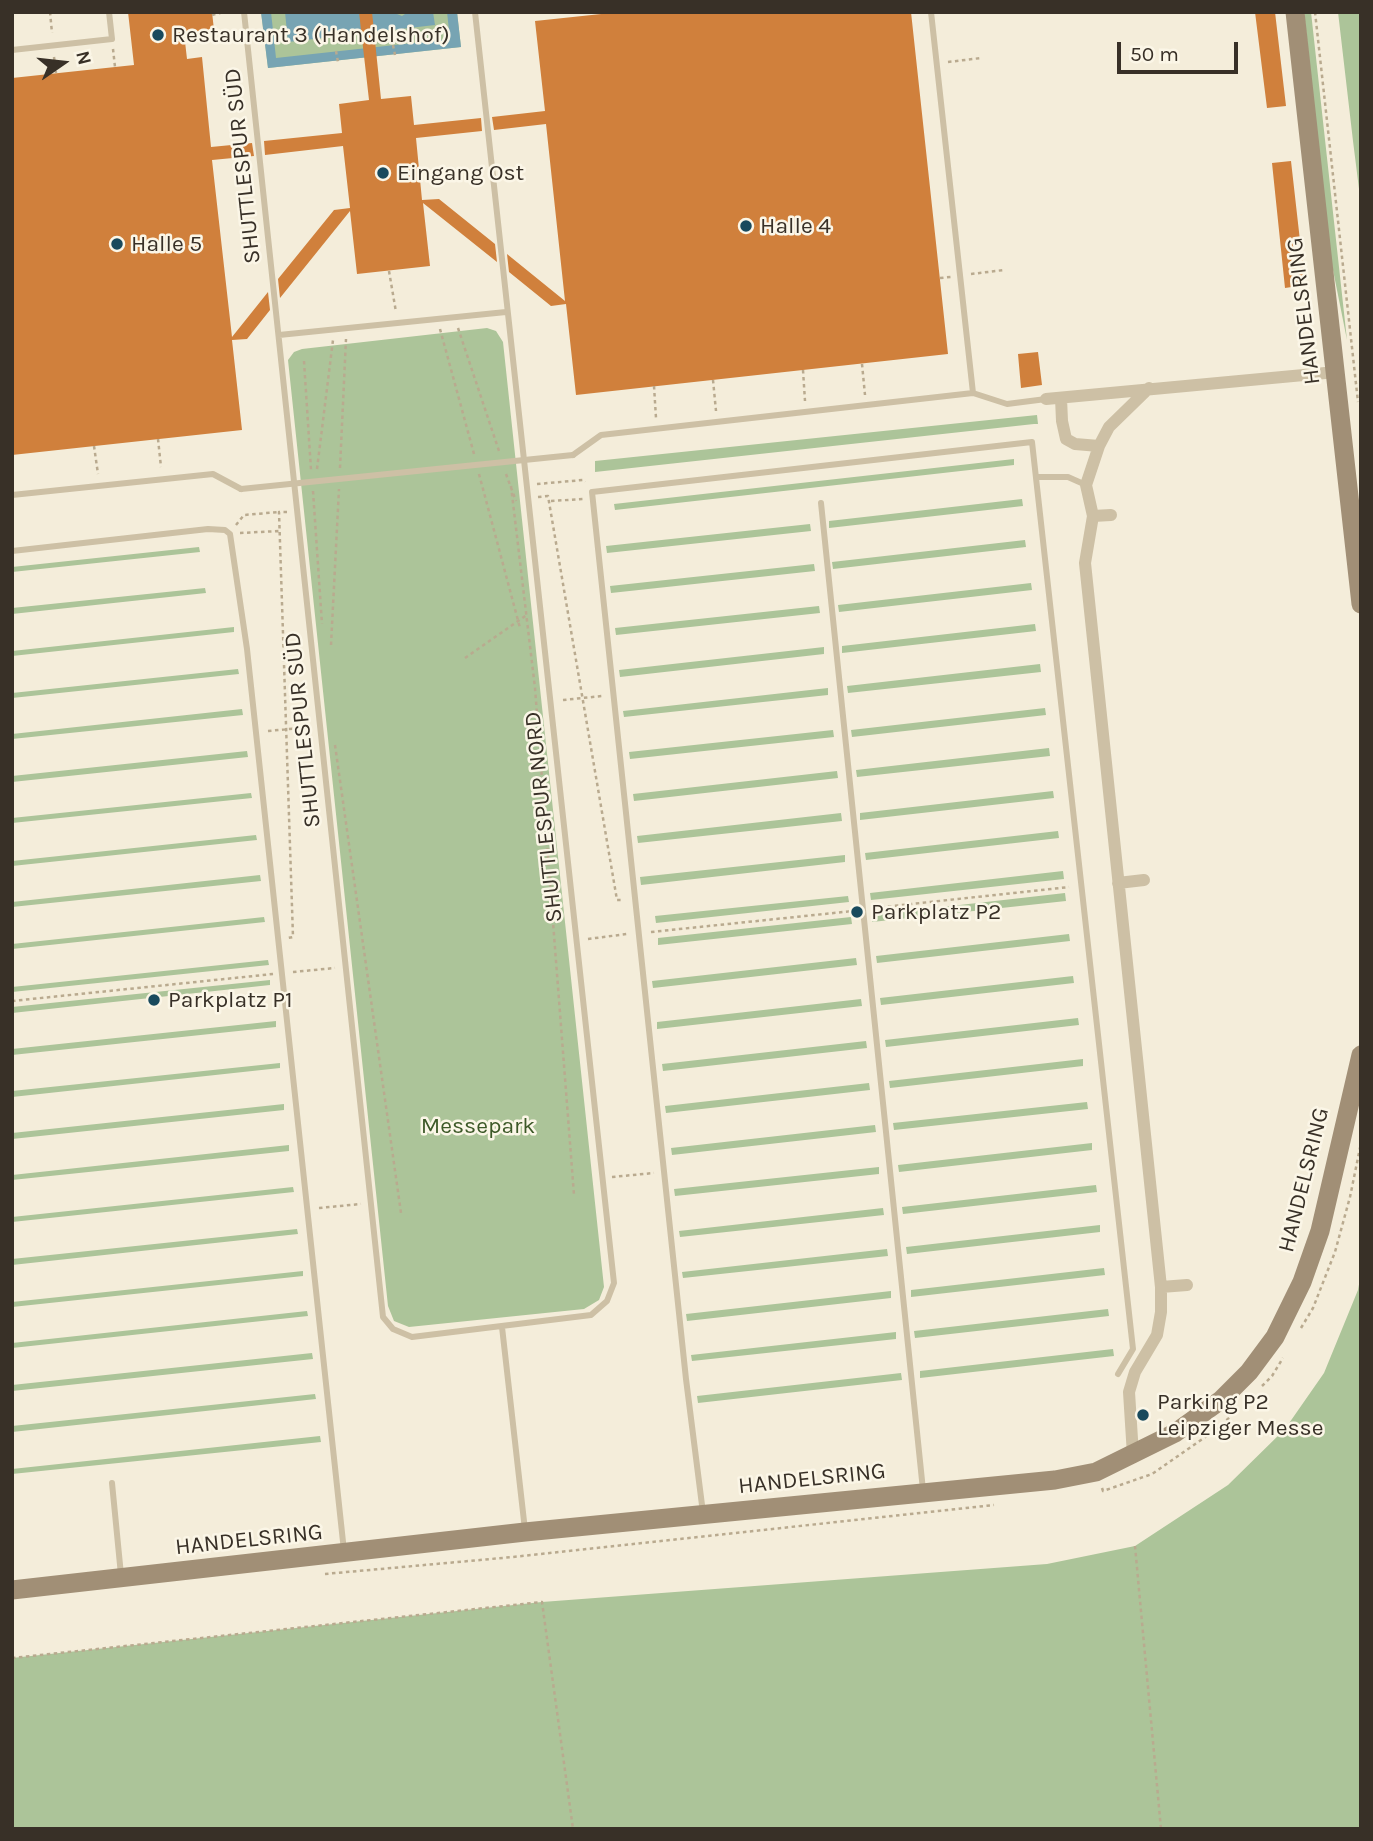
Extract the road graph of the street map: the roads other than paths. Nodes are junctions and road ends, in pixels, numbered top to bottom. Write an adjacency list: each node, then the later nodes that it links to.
1 (109, 12): 6 (lane)
2 (244, 12): 8 (lane, SHUTTLESPUR SÜD)
3 (475, 12): 7 (lane, SHUTTLESPUR NORD)
4 (931, 12): 11 (lane)
5 (1295, 12): 9 (main road, HANDELSRING)
6 (12, 50)
7 (506, 312): 8 (lane); 28 (lane, SHUTTLESPUR NORD)
8 (279, 335): 28 (lane, SHUTTLESPUR SÜD)
9 (1336, 372): 10 (street); 22 (main road, HANDELSRING)
10 (1149, 388): 12 (street); 14 (street)
11 (973, 393): 13 (lane); 17 (lane, bridge)
12 (1061, 398): 13 (street); 14 (street)
13 (1046, 399)
14 (1098, 446): 16 (street)
15 (1036, 477): 16 (lane); 29 (lane); 33 (lane)
16 (1086, 485): 20 (street)
17 (12, 495)
18 (821, 503): 32 (lane)
19 (1111, 515): 20 (street)
20 (1093, 516): 24 (street)
21 (12, 551): 35 (lane)
22 (1361, 604)
23 (1144, 880): 24 (street)
24 (1118, 883): 27 (street)
25 (1361, 1055): 30 (main road, HANDELSRING)
26 (1187, 1285): 27 (street)
27 (1161, 1287): 30 (street)
28 (502, 1326): 34 (lane)
29 (1118, 1374)
30 (1133, 1455): 32 (main road, HANDELSRING)
31 (112, 1483): 36 (lane)
32 (924, 1492): 33 (main road, HANDELSRING)
33 (703, 1514): 34 (main road, HANDELSRING)
34 (525, 1532): 35 (main road, HANDELSRING)
35 (346, 1563): 36 (main road, HANDELSRING)
36 (121, 1578): 37 (main road, HANDELSRING)
37 (12, 1590)

